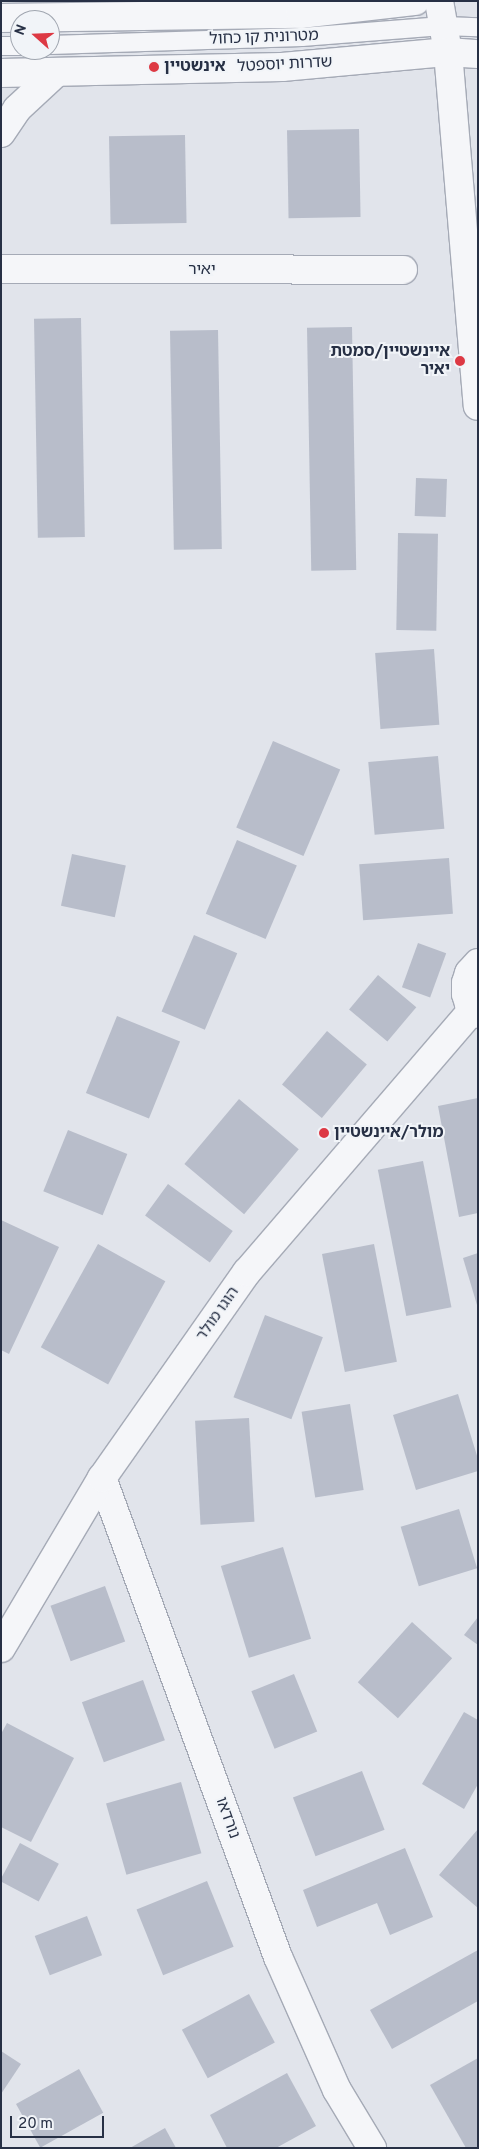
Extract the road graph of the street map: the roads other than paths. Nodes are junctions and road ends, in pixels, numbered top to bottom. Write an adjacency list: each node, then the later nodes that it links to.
1 (415, 1): 3 (street)
2 (441, 14): 4 (lane, מטרונית קו כחול); 5 (lane, מטרונית קו כחול); 6 (street)
3 (1, 18)
4 (478, 28)
5 (60, 45)
6 (448, 52): 7 (street, שדרות יוספטל); 8 (street, שדרות יוספטל); 13 (street)
7 (478, 54)
8 (57, 72): 9 (street, שדרות יוספטל); 10 (street)
9 (1, 73)
10 (1, 133)
11 (1, 269): 12 (street, יאיר)
12 (403, 270)
13 (476, 351): 14 (street)
14 (478, 406)
15 (478, 963): 16 (street)
16 (476, 1012): 17 (street, הוגו מולר)
17 (102, 1478): 18 (street, הוגו מולר); 19 (street, נורדאו)
18 (1, 1648)
19 (372, 2148)

